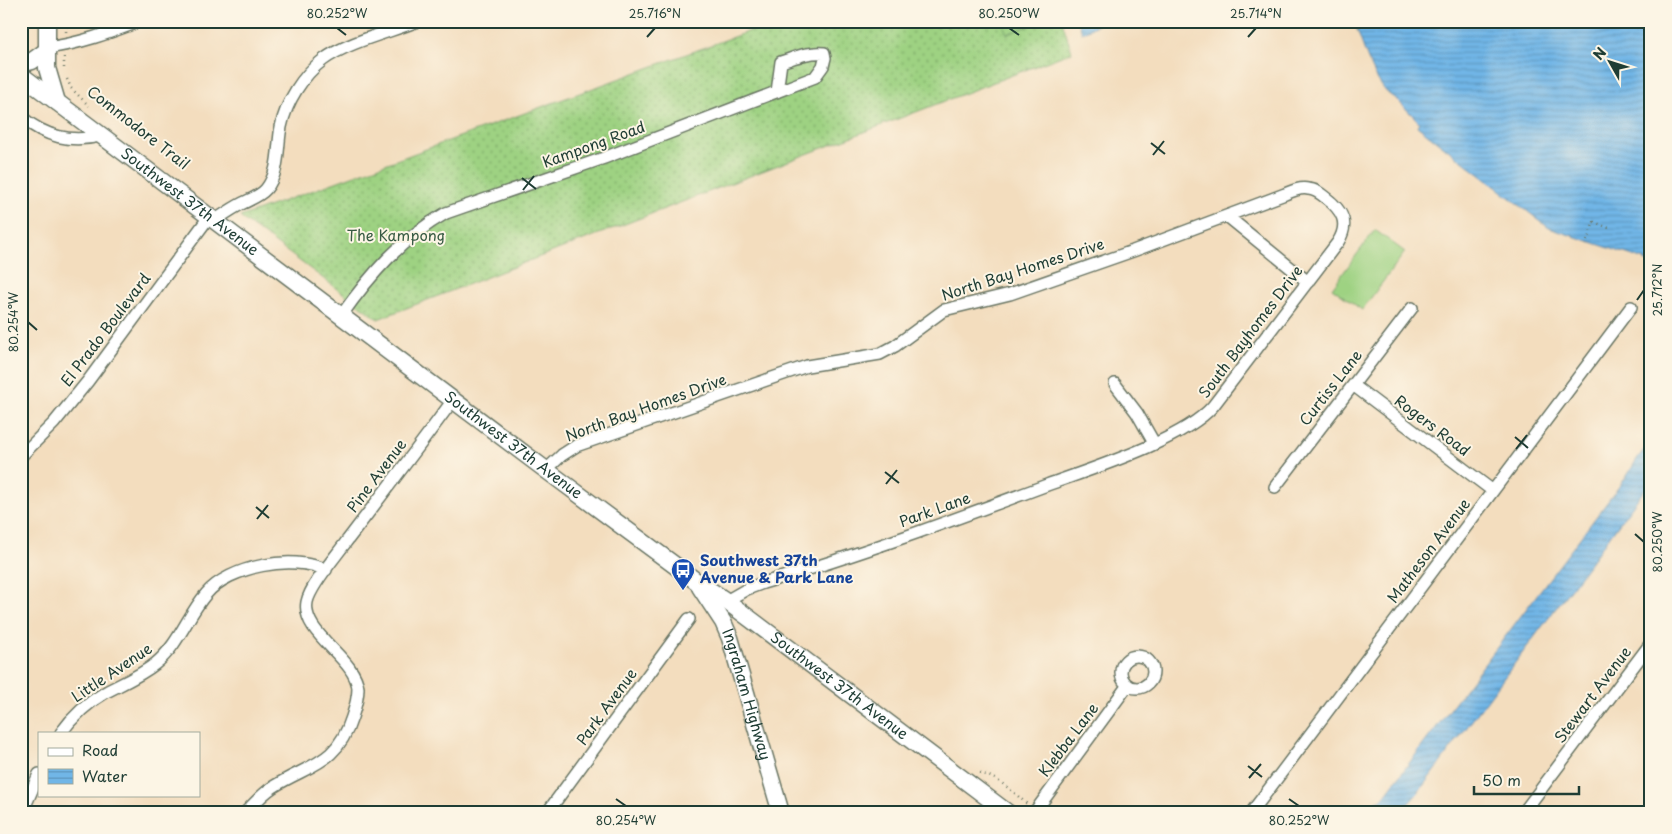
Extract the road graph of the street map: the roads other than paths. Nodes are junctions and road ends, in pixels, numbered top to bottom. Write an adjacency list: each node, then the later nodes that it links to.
1 (47, 21): 4 (main road)
2 (140, 21): 4 (street)
3 (418, 21): 13 (street)
4 (46, 49): 5 (main road); 8 (main road)
5 (21, 64)
6 (21, 75): 8 (main road, Southwest 37th Avenue)
7 (778, 92): 7 (street, Kampong Road); 17 (street, Kampong Road)
8 (56, 102): 10 (main road, Southwest 37th Avenue)
9 (21, 117): 10 (street)
10 (101, 136): 13 (main road, Southwest 37th Avenue)
11 (1343, 215): 12 (street, North Bay Homes Drive); 14 (street, South Bayhomes Drive)
12 (1227, 216): 14 (street); 23 (street, North Bay Homes Drive)
13 (211, 219): 17 (main road, Southwest 37th Avenue); 22 (street, El Prado Boulevard)
14 (1308, 282): 21 (street, South Bayhomes Drive)
15 (1631, 307): 25 (street, Matheson Avenue)
16 (1412, 308): 19 (street, Curtiss Lane)
17 (341, 316): 20 (main road, Southwest 37th Avenue)
18 (1115, 384): 21 (street)
19 (1353, 385): 24 (street, Curtiss Lane); 25 (street, Rogers Road)
20 (453, 400): 23 (main road, Southwest 37th Avenue); 26 (street, Pine Avenue)
21 (1154, 443): 28 (street, Park Lane)
22 (21, 456)
23 (546, 470): 27 (main road, Southwest 37th Avenue)
24 (1275, 487)
25 (1493, 491): 40 (street, Matheson Avenue)
26 (326, 570): 32 (street, Little Avenue); 35 (street, Pine Avenue)
27 (696, 581): 28 (main road, Southwest 37th Avenue); 37 (main road, Ingraham Highway)
28 (726, 601): 38 (main road, Southwest 37th Avenue)
29 (689, 619): 36 (street, Park Avenue)
30 (1651, 643): 41 (street, Stewart Avenue)
31 (1128, 685): 39 (street, Klebba Lane)
32 (62, 732)
33 (38, 776): 34 (street)
34 (22, 813)
35 (245, 813)
36 (547, 813)
37 (781, 813)
38 (1008, 813)
39 (1034, 813)
40 (1251, 813)
41 (1523, 813)

